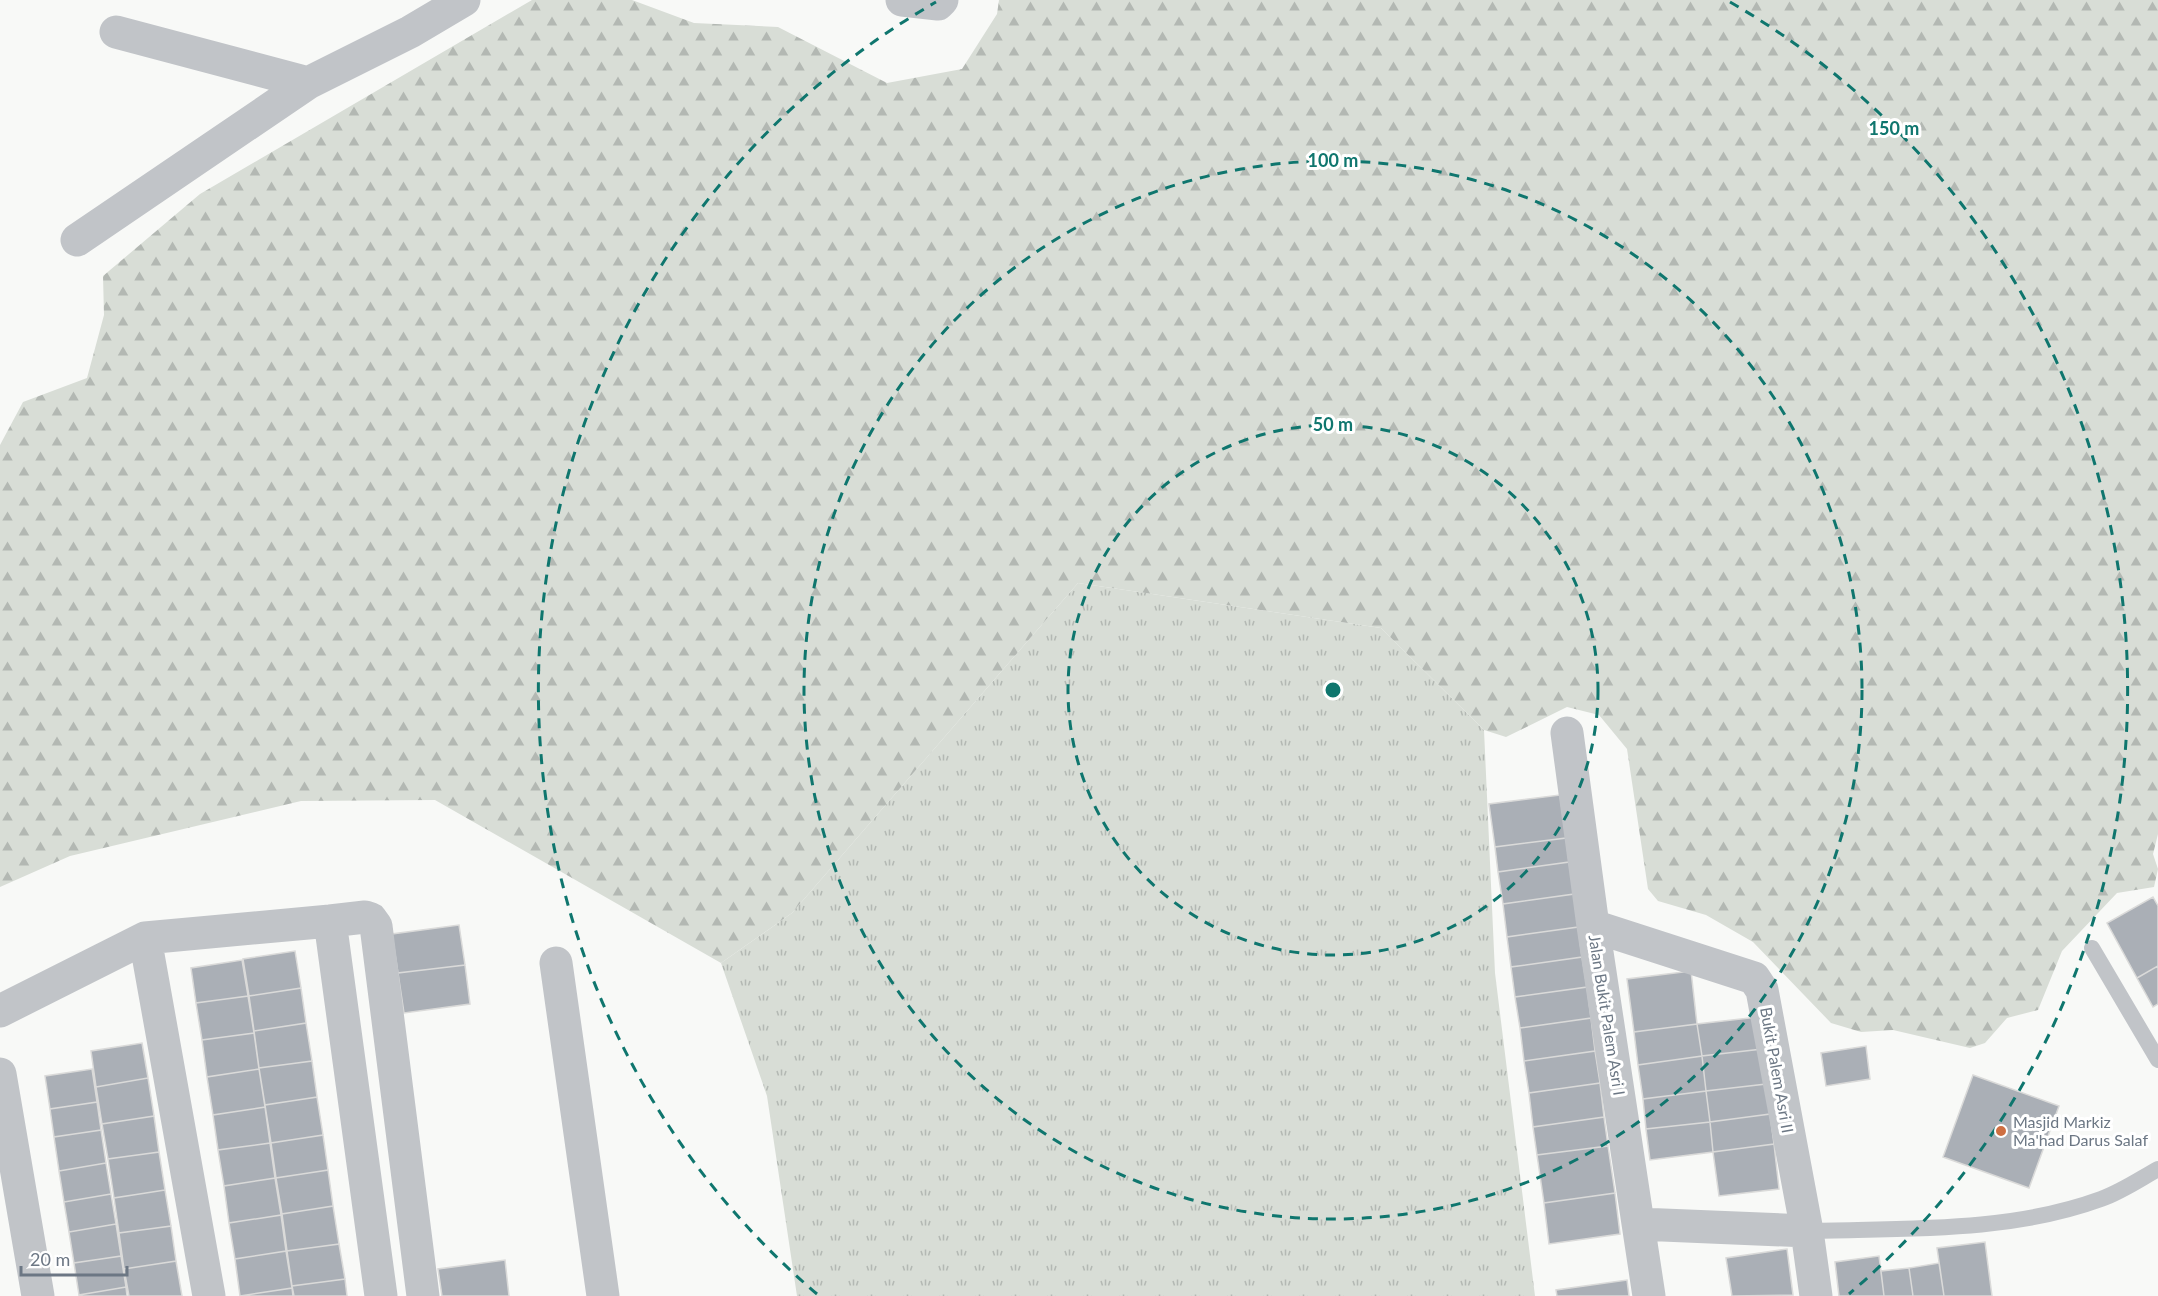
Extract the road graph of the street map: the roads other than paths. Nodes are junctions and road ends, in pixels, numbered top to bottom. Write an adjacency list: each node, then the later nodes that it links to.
1 (420, 0): 6 (street)
2 (464, 0): 6 (street)
3 (902, 0): 4 (street)
4 (942, 0)
5 (116, 32): 7 (street)
6 (410, 32): 7 (street)
7 (308, 83): 8 (street)
8 (77, 240)
9 (1567, 733): 11 (street, Jalan Bukit Palem Asri I)
10 (330, 921): 12 (street); 23 (street); 24 (street)
11 (1593, 926): 19 (street, Jalan Bukit Palem Asri I); 20 (street, Bukit Palem Asri II)
12 (145, 938): 15 (street); 22 (street)
13 (2092, 948): 16 (lane)
14 (556, 963): 25 (street)
15 (0, 1011)
16 (2158, 1060)
17 (0, 1074): 21 (street)
18 (2158, 1169): 20 (lane)
19 (1639, 1224): 20 (street); 26 (street, Jalan Bukit Palem Asri I)
20 (1807, 1231): 27 (street, Bukit Palem Asri II)
21 (38, 1296)
22 (209, 1296)
23 (381, 1296)
24 (423, 1296)
25 (603, 1296)
26 (1649, 1296)
27 (1816, 1296)

